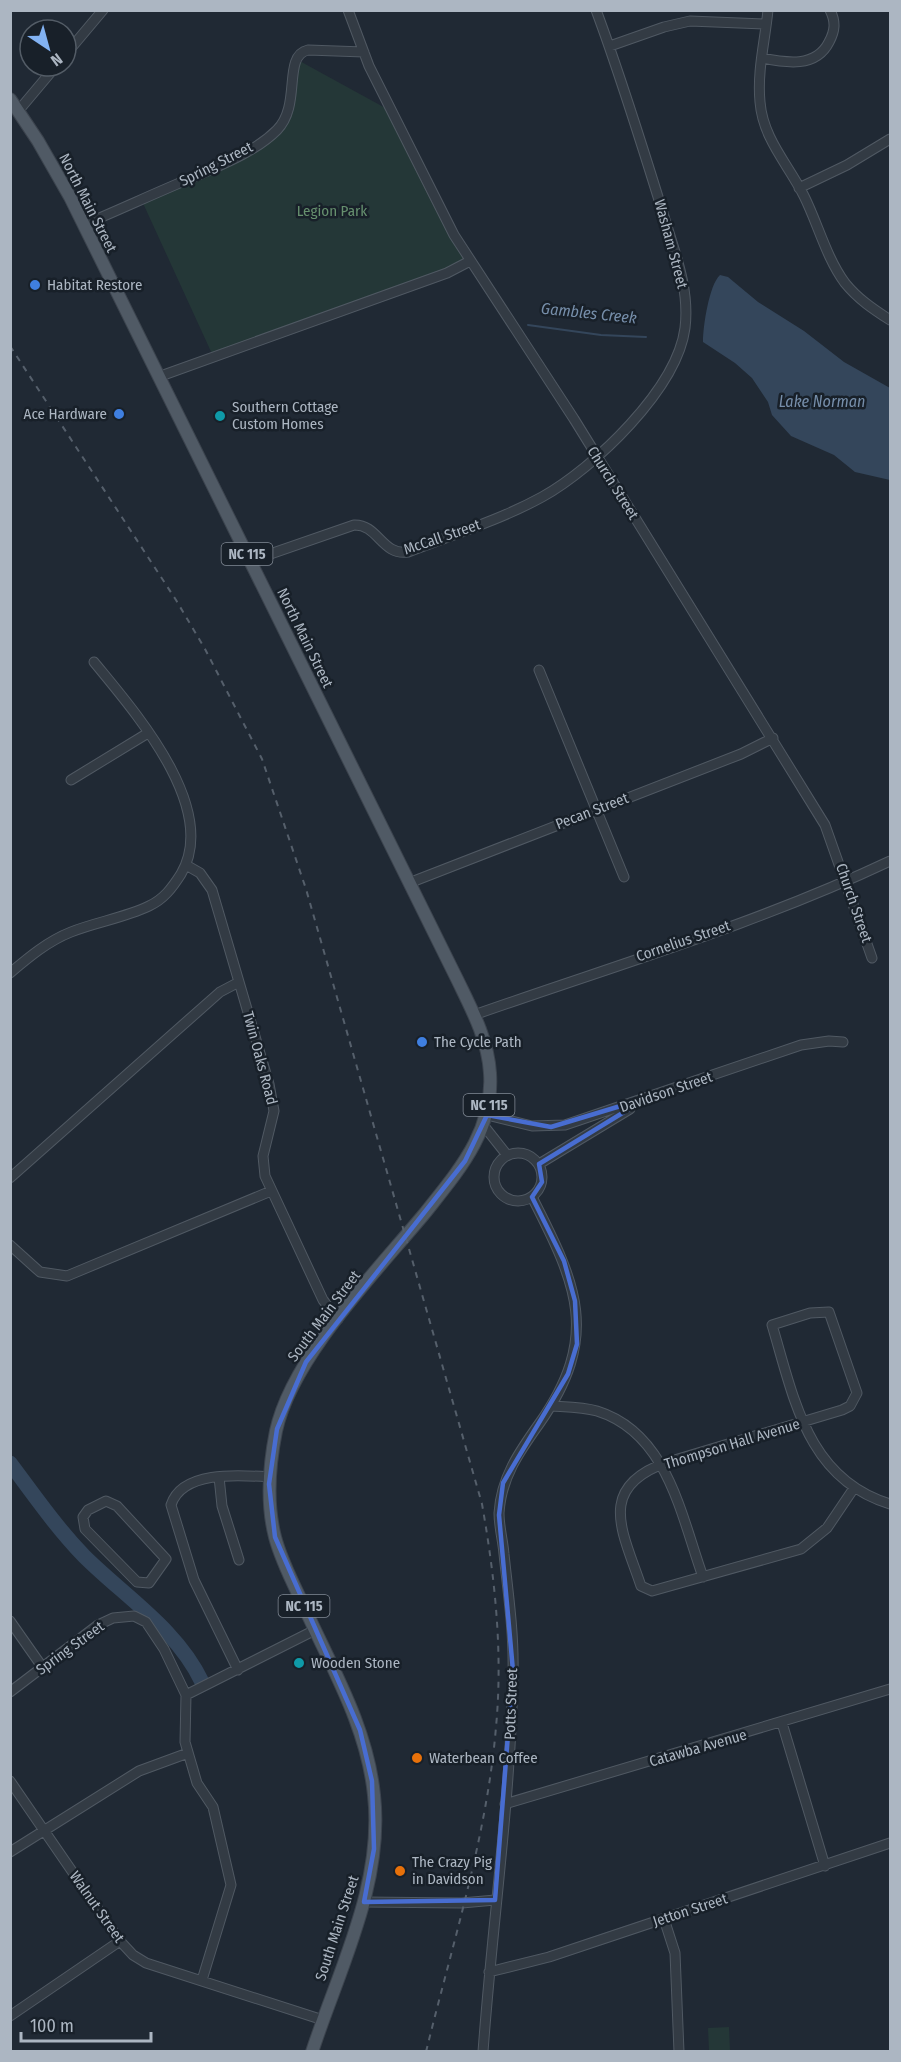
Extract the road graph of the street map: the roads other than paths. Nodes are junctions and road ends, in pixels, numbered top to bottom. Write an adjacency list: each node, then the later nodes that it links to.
1 (103, 10): 7 (street)
2 (348, 10): 9 (street, Church Street)
3 (596, 10): 8 (street, Washam Street)
4 (768, 10): 6 (street)
5 (830, 10): 10 (street)
6 (766, 24): 8 (street); 10 (street)
7 (78, 40)
8 (610, 46): 20 (street, Washam Street)
9 (364, 52): 16 (street, Spring Street); 17 (street, Church Street)
10 (762, 57): 15 (street)
11 (46, 78): 13 (street)
12 (10, 99): 13 (main road, North Main Street / NC 115)
13 (19, 110): 16 (main road, North Main Street / NC 115)
14 (891, 139): 15 (street)
15 (799, 188): 18 (street)
16 (83, 225): 19 (main road, North Main Street / NC 115)
17 (470, 261): 19 (street); 20 (street, Church Street)
18 (891, 320)
19 (158, 377): 21 (main road, North Main Street / NC 115)
20 (596, 456): 21 (street, McCall Street); 25 (street, Church Street)
21 (250, 561): 32 (main road, North Main Street / NC 115)
22 (94, 662): 24 (street)
23 (539, 670): 27 (street)
24 (148, 733): 26 (street); 29 (street)
25 (773, 738): 27 (street, Pecan Street); 31 (street, Church Street)
26 (70, 780)
27 (597, 809): 30 (street); 32 (street, Pecan Street)
28 (891, 861): 31 (street, Cornelius Street)
29 (186, 865): 34 (street); 35 (street, Twin Oaks Road)
30 (624, 877)
31 (846, 882): 33 (street, Church Street); 36 (street, Cornelius Street)
32 (410, 883): 36 (main road, North Main Street / NC 115)
33 (872, 958)
34 (10, 973)
35 (238, 982): 42 (street); 43 (street, Twin Oaks Road)
36 (474, 1014): 39 (main road, North Main Street / NC 115)
37 (843, 1042): 38 (street, Davidson Street)
38 (647, 1098): 39 (street, Davidson Street); 41 (street)
39 (486, 1120): 40 (street); 45 (main road, North Main Street / NC 115)
40 (507, 1155): 41 (street); 44 (street)
41 (539, 1164): 44 (street)
42 (10, 1178)
43 (271, 1191): 46 (street); 47 (street, Twin Oaks Road)
44 (532, 1197): 48 (street, Potts Street)
45 (436, 1198): 47 (main road, South Main Street / NC 115)
46 (10, 1245)
47 (338, 1319): 52 (main road, South Main Street / NC 115)
48 (551, 1406): 50 (street); 69 (street, Potts Street)
49 (802, 1422): 49 (street, Thompson Hall Avenue); 50 (street, Thompson Hall Avenue); 53 (street)
50 (662, 1464): 58 (street); 58 (street, Thompson Hall Avenue)
51 (219, 1477): 52 (street); 55 (street); 57 (street)
52 (270, 1477): 60 (main road, South Main Street / NC 115)
53 (854, 1488): 54 (street); 58 (street, Thompson Hall Avenue)
54 (891, 1504)
55 (185, 1553): 56 (street); 62 (street)
56 (166, 1559): 56 (street)
57 (239, 1560)
58 (703, 1577)
59 (10, 1621): 61 (street)
60 (315, 1630): 62 (street); 75 (main road, South Main Street / NC 115)
61 (43, 1668): 64 (street, Spring Street); 65 (street, Spring Street)
62 (238, 1670): 65 (street)
63 (891, 1689): 66 (street, Catawba Avenue)
64 (10, 1692)
65 (186, 1695): 67 (street, Spring Street)
66 (782, 1723): 69 (street, Catawba Avenue); 73 (street)
67 (188, 1753): 70 (street); 79 (street, Spring Street)
68 (10, 1781): 70 (street, Walnut Street)
69 (506, 1804): 74 (street, Potts Street)
70 (43, 1829): 72 (street); 77 (street, Walnut Street)
71 (891, 1843): 73 (street, Jetton Street)
72 (10, 1852)
73 (825, 1866): 76 (street, Jetton Street)
74 (495, 1900): 75 (street); 78 (street, Potts Street)
75 (364, 1902): 81 (main road, South Main Street / NC 115)
76 (664, 1919): 78 (street, Jetton Street); 84 (street)
77 (120, 1941): 79 (street, Walnut Street); 80 (street)
78 (489, 1972): 83 (street, Potts Street)
79 (202, 1980): 81 (street, Walnut Street)
80 (10, 2016)
81 (323, 2020): 82 (main road, South Main Street / NC 115)
82 (312, 2052)
83 (483, 2052)
84 (679, 2052)

